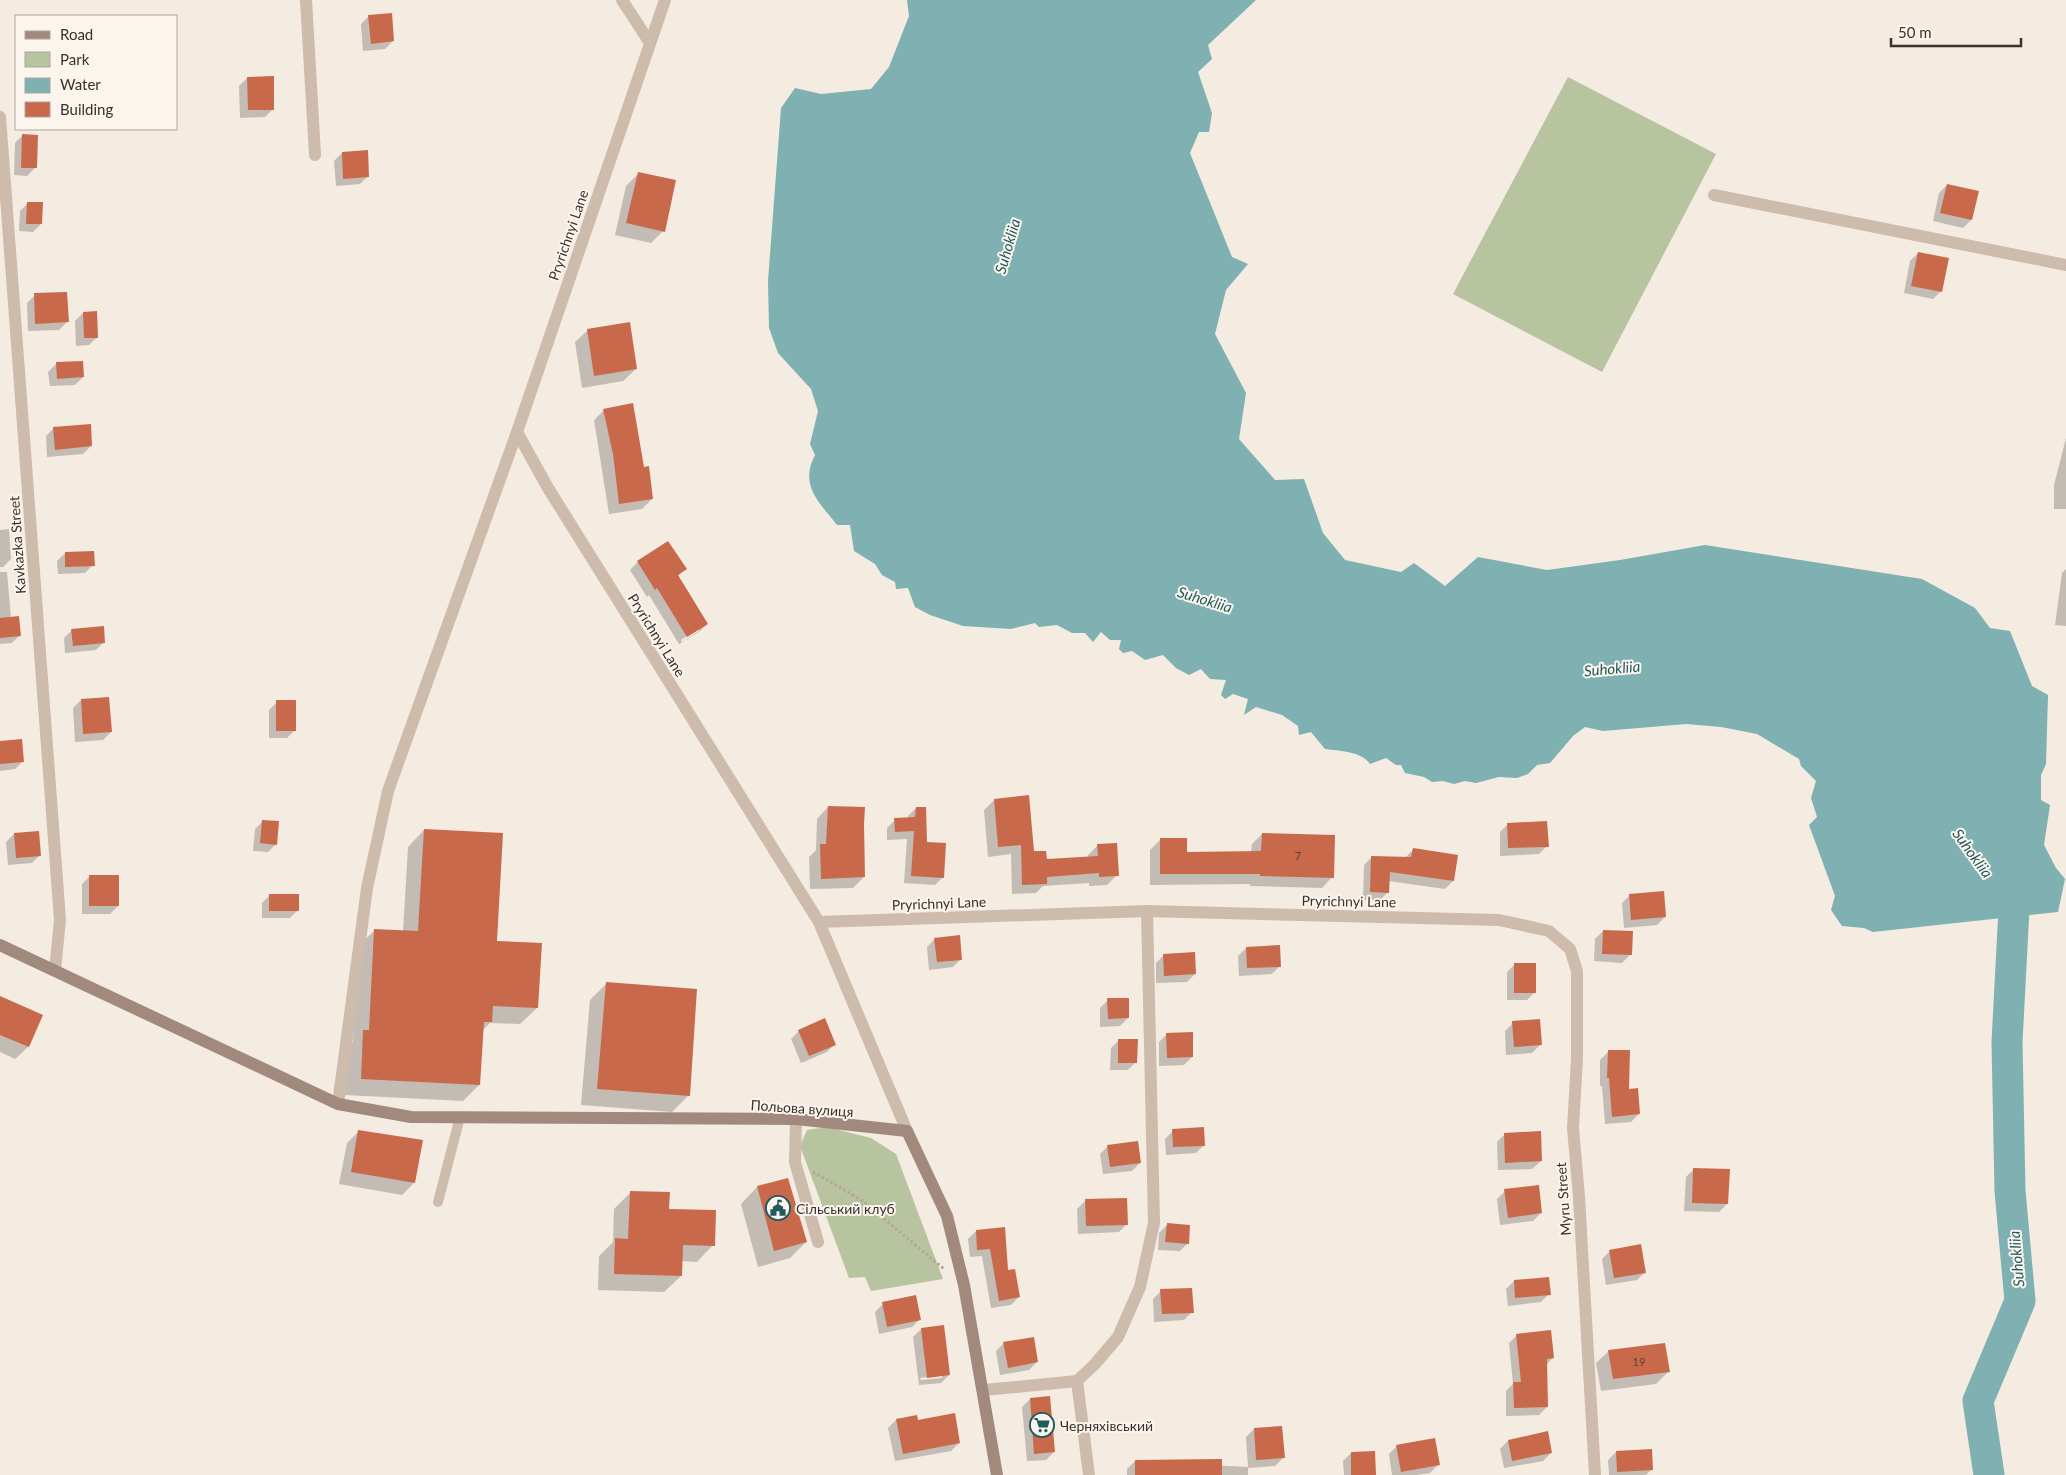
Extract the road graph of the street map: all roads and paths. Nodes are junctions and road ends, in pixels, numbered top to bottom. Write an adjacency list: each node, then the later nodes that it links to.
1 (306, 0): 6 (street)
2 (622, 0): 4 (street)
3 (665, 0): 4 (street, Pryrichnyi Lane)
4 (650, 43): 9 (street, Pryrichnyi Lane)
5 (0, 118): 14 (street, Kavkazka Street)
6 (314, 155)
7 (1714, 195): 8 (street)
8 (2066, 265)
9 (517, 432): 11 (street, Pryrichnyi Lane); 15 (street)
10 (1147, 911): 11 (street, Pryrichnyi Lane); 12 (street, Pryrichnyi Lane); 23 (street)
11 (819, 922): 18 (street)
12 (1549, 931): 27 (street, Myru Street)
13 (0, 945): 14 (street, Польова вулиця)
14 (55, 970): 15 (street, Польова вулиця)
15 (338, 1104): 16 (street, Польова вулиця)
16 (460, 1117): 17 (street, Польова вулиця); 20 (lane)
17 (796, 1119): 18 (street, Польова вулиця); 19 (street)
18 (907, 1131): 22 (street)
19 (795, 1162): 21 (street); 22 (path)
20 (438, 1202)
21 (818, 1242)
22 (964, 1285): 24 (street)
23 (1077, 1381): 24 (street); 26 (street)
24 (984, 1390): 25 (street)
25 (997, 1475)
26 (1089, 1475)
27 (1595, 1475)

